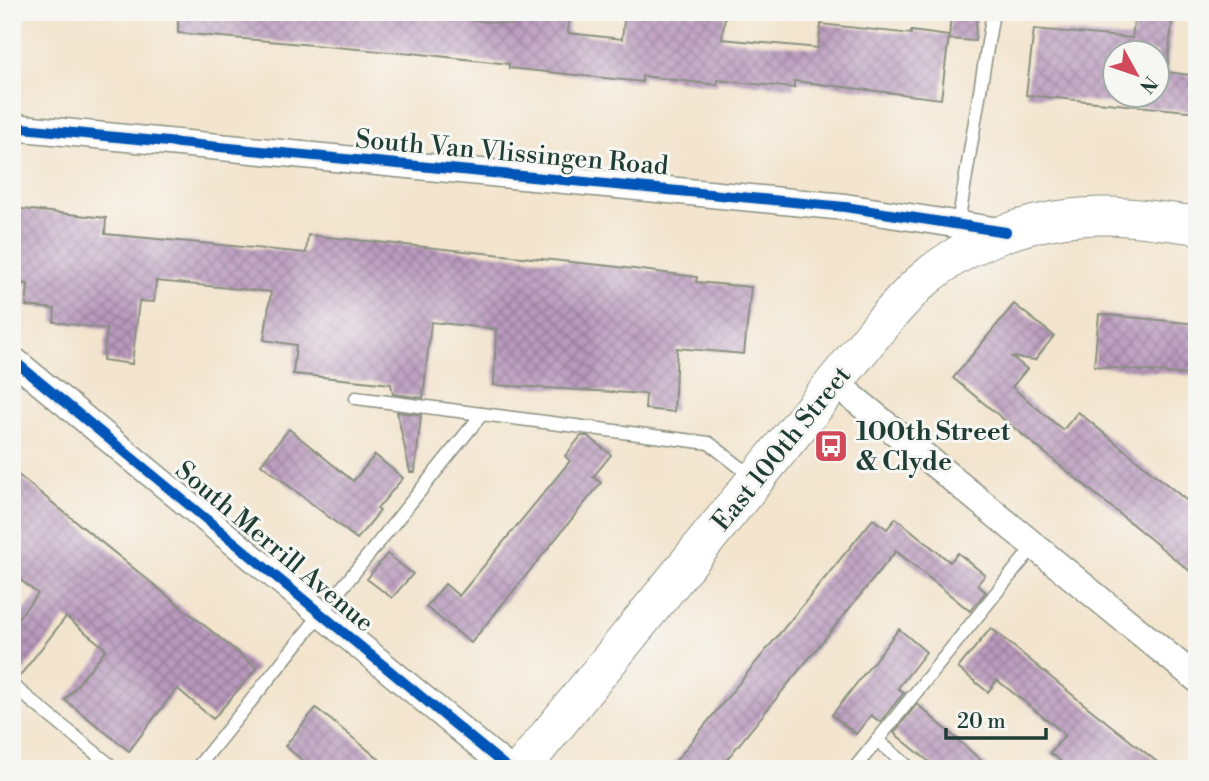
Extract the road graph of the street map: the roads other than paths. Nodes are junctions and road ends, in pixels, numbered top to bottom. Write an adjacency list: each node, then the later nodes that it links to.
1 (993, 12): 3 (lane)
2 (12, 127): 3 (street, South Van Vlissingen Road)
3 (958, 224): 5 (street, South Van Vlissingen Road)
4 (1197, 225): 5 (main road, East 100th Street)
5 (1006, 232): 7 (main road, East 100th Street)
6 (12, 359): 12 (street, South Merrill Avenue)
7 (834, 382): 10 (main road, East 100th Street); 11 (street)
8 (356, 398): 9 (lane)
9 (482, 415): 10 (lane); 12 (lane)
10 (755, 479): 19 (main road, East 100th Street)
11 (1034, 546): 13 (street); 15 (lane)
12 (321, 614): 17 (lane); 18 (street, South Merrill Avenue)
13 (1197, 679)
14 (12, 685): 16 (lane)
15 (877, 740): 20 (lane); 21 (lane)
16 (116, 769)
17 (196, 769)
18 (509, 769)
19 (521, 769)
20 (854, 769)
21 (911, 769)

